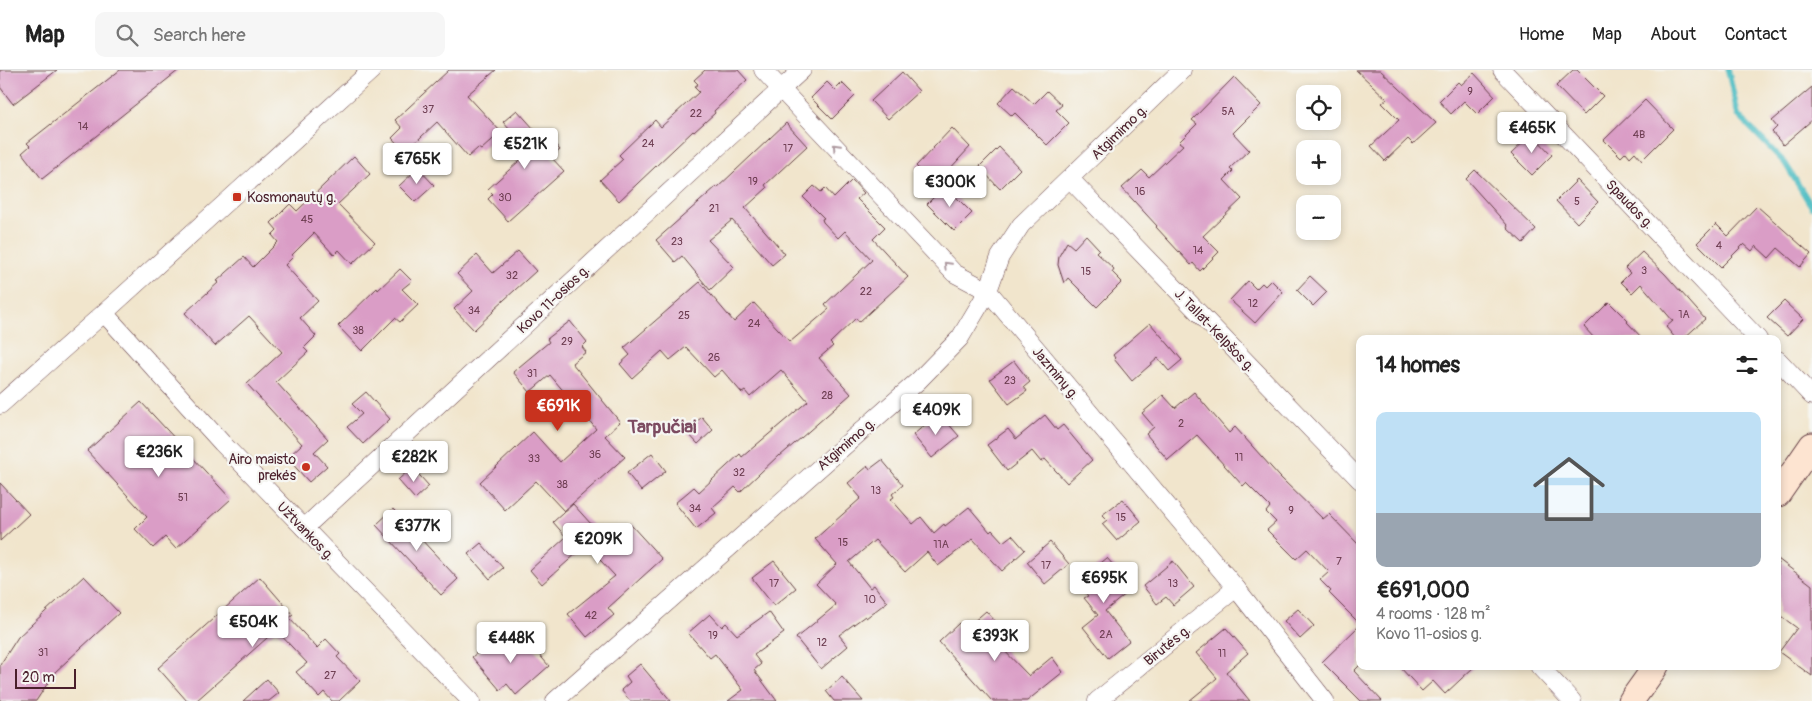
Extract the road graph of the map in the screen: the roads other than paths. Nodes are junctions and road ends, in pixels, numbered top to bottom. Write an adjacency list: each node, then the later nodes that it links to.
1 (372, 70): 9 (street)
2 (762, 70): 6 (street, Jazminų g.)
3 (802, 70): 6 (street, Kovo 11-osios g.)
4 (1182, 70): 7 (street, Atgimimo g.)
5 (1502, 70): 10 (street, Spaudos g.)
6 (781, 90): 8 (street, Jazminų g., one-way to 6); 17 (street, Kovo 11-osios g.)
7 (1070, 179): 8 (street, Atgimimo g.); 15 (street, J. Tallat-Kelpšos g.)
8 (988, 291): 18 (street, Jazminų g.); 22 (street, Atgimimo g.)
9 (104, 313): 13 (street); 17 (street, Užtvankos g.)
10 (1754, 335)
11 (1781, 363): 12 (street)
12 (1812, 396)
13 (0, 405)
14 (1812, 445): 16 (main road)
15 (1356, 476)
16 (1781, 490)
17 (304, 528): 21 (street, Užtvankos g.)
18 (1236, 588): 23 (street, Birutės g.); 24 (street, Jazminų g.)
19 (1543, 670): 25 (street)
20 (1653, 670): 26 (main road)
21 (471, 701)
22 (555, 701)
23 (1097, 701)
24 (1324, 701)
25 (1572, 701)
26 (1631, 701)

